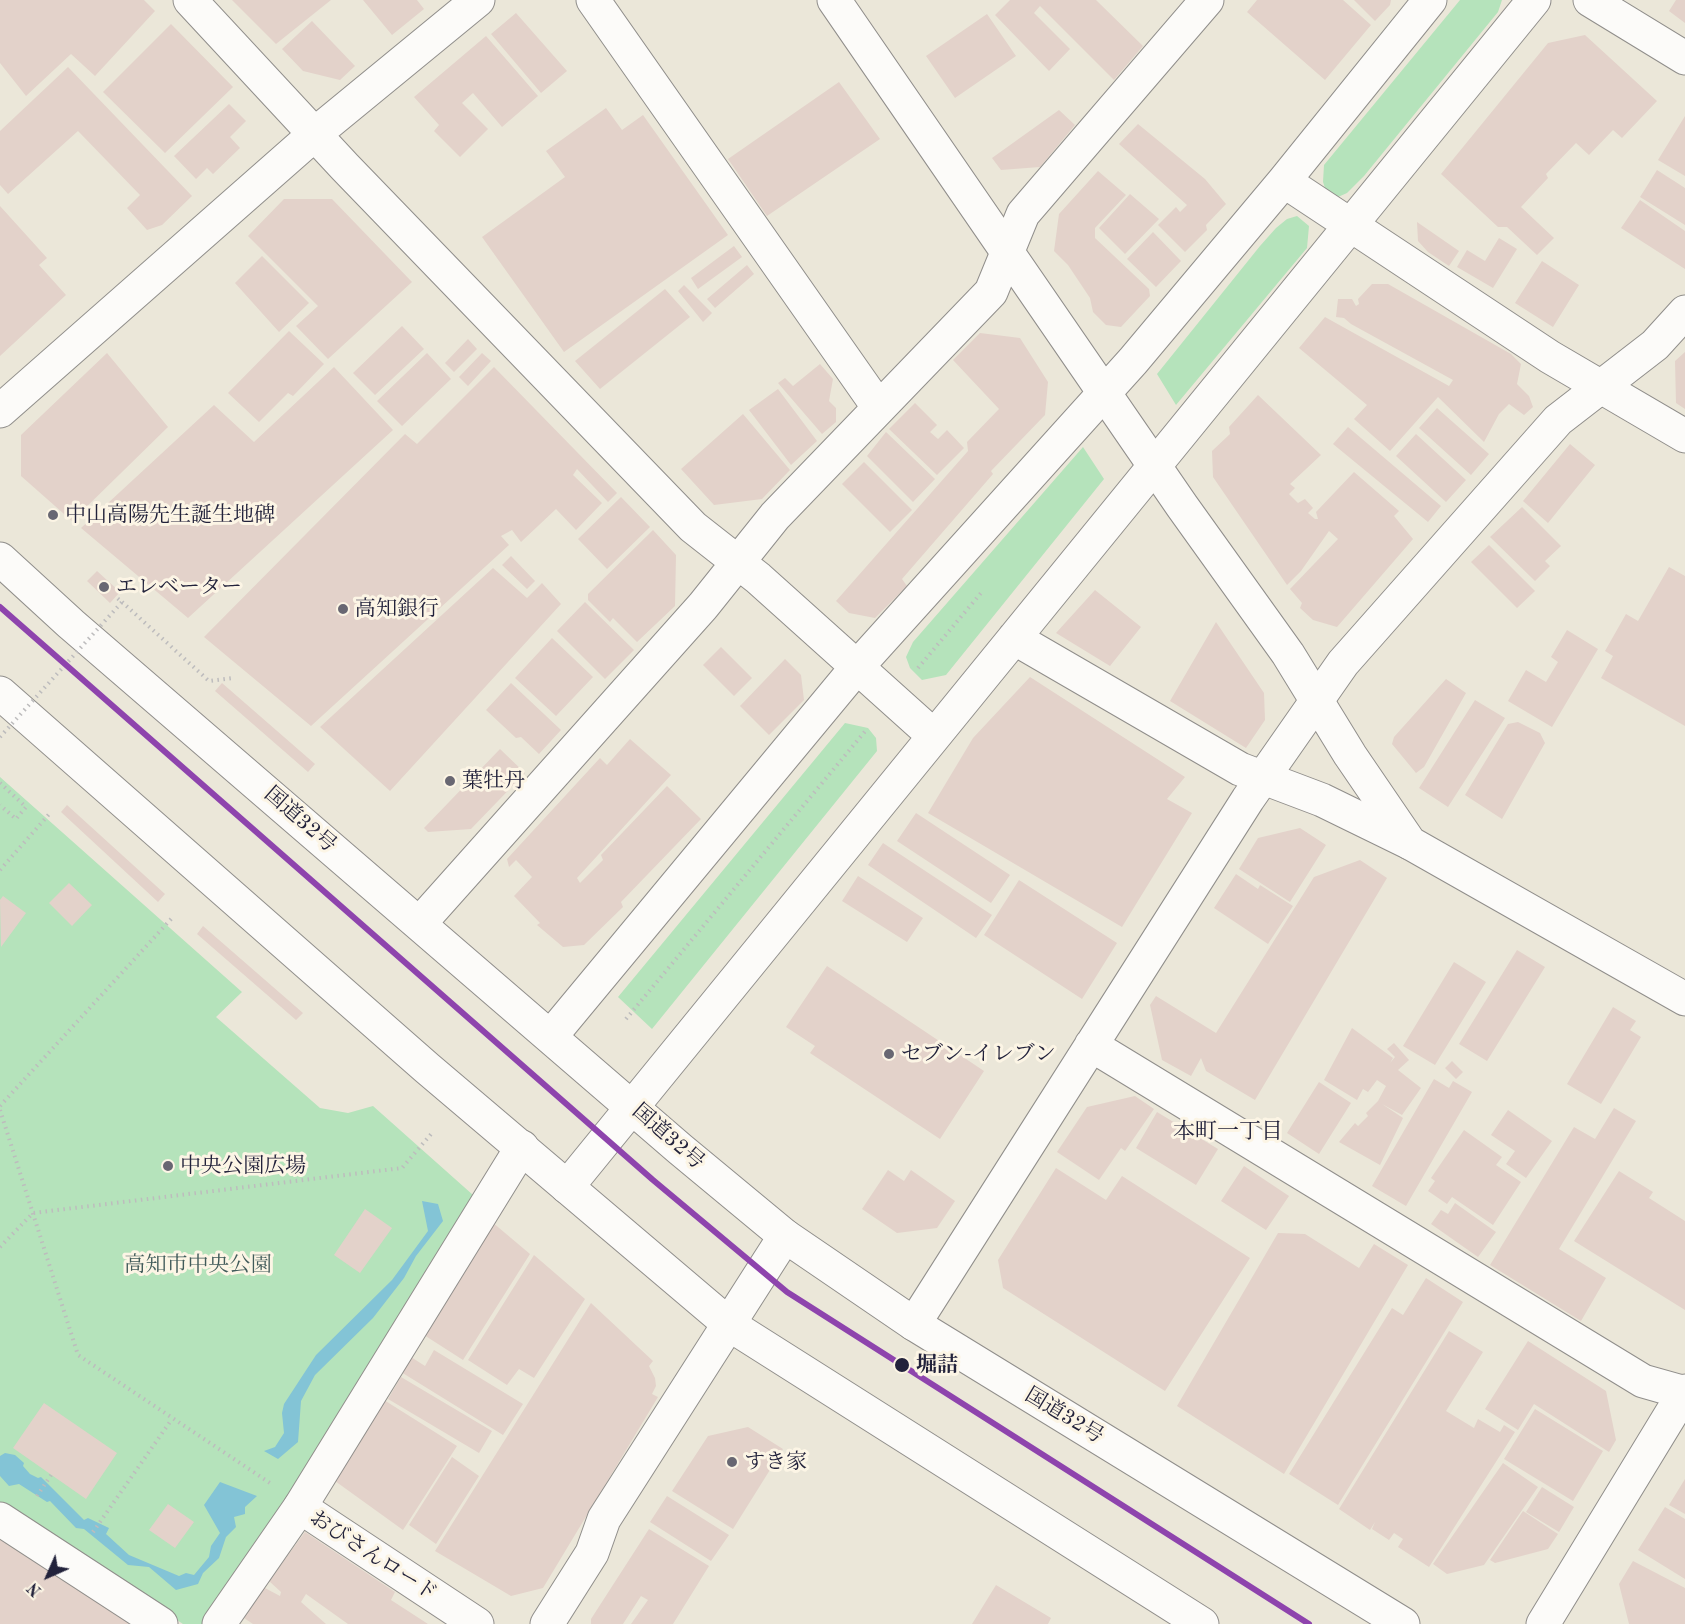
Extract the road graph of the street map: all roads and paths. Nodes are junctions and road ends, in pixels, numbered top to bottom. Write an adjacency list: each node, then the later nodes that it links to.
1 (190, 0): 10 (main road)
2 (478, 0): 10 (main road)
3 (593, 0): 17 (main road)
4 (834, 0): 13 (main road)
5 (1207, 0): 13 (main road)
6 (1430, 0): 11 (main road)
7 (1534, 0): 12 (main road)
8 (1590, 0): 9 (main road)
9 (1685, 58)
10 (316, 133): 18 (main road); 22 (main road)
11 (1284, 181): 12 (main road); 16 (main road)
12 (1350, 226): 15 (main road); 20 (main road)
13 (1007, 254): 16 (main road); 17 (main road)
14 (1685, 312): 15 (main road)
15 (1602, 386): 19 (main road); 31 (main road)
16 (1104, 393): 20 (main road); 27 (main road)
17 (879, 408): 22 (main road)
18 (0, 411)
19 (1685, 436)
20 (1155, 466): 26 (main road); 31 (main road)
21 (0, 559): 41 (main road, 国道32号)
22 (738, 563): 27 (main road); 41 (main road)
23 (983, 591): 30 (path)
24 (116, 597): 25 (path, bridge)
25 (122, 602): 28 (path); 33 (path, bridge)
26 (1014, 639): 32 (main road); 35 (main road)
27 (857, 667): 30 (main road); 44 (main road)
28 (233, 678)
29 (0, 693): 49 (main road)
30 (891, 698): 32 (main road); 43 (path)
31 (1317, 701): 35 (main road); 38 (main road)
32 (934, 736): 46 (main road)
33 (0, 737)
34 (0, 783): 36 (path)
35 (1256, 788): 38 (main road); 45 (main road)
36 (0, 805)
37 (51, 812): 39 (path)
38 (1410, 843): 42 (main road)
39 (0, 870)
40 (172, 918): 47 (path)
41 (420, 923): 44 (main road, 国道32号)
42 (1685, 999)
43 (626, 1019)
44 (551, 1036): 46 (main road, 国道32号)
45 (1091, 1045): 54 (main road); 56 (main road)
46 (633, 1106): 50 (main road); 52 (main road, 国道32号)
47 (0, 1108): 51 (path)
48 (432, 1133): 51 (path)
49 (522, 1147): 50 (main road); 60 (main road)
50 (567, 1187): 55 (main road)
51 (33, 1214): 53 (path); 57 (path)
52 (785, 1236): 54 (main road, 国道32号); 55 (main road)
53 (0, 1247)
54 (914, 1324): 68 (main road, 国道32号)
55 (729, 1325): 66 (main road); 67 (main road)
56 (1685, 1392): 69 (main road)
57 (172, 1419): 60 (path); 62 (path)
58 (49, 1477): 59 (path)
59 (35, 1499)
60 (300, 1507): 64 (main road); 65 (main road, おびさんロード)
61 (0, 1519): 63 (main road)
62 (89, 1538)
63 (161, 1624)
64 (219, 1624)
65 (477, 1624)
66 (547, 1624)
67 (1202, 1624)
68 (1403, 1624)
69 (1543, 1624)

